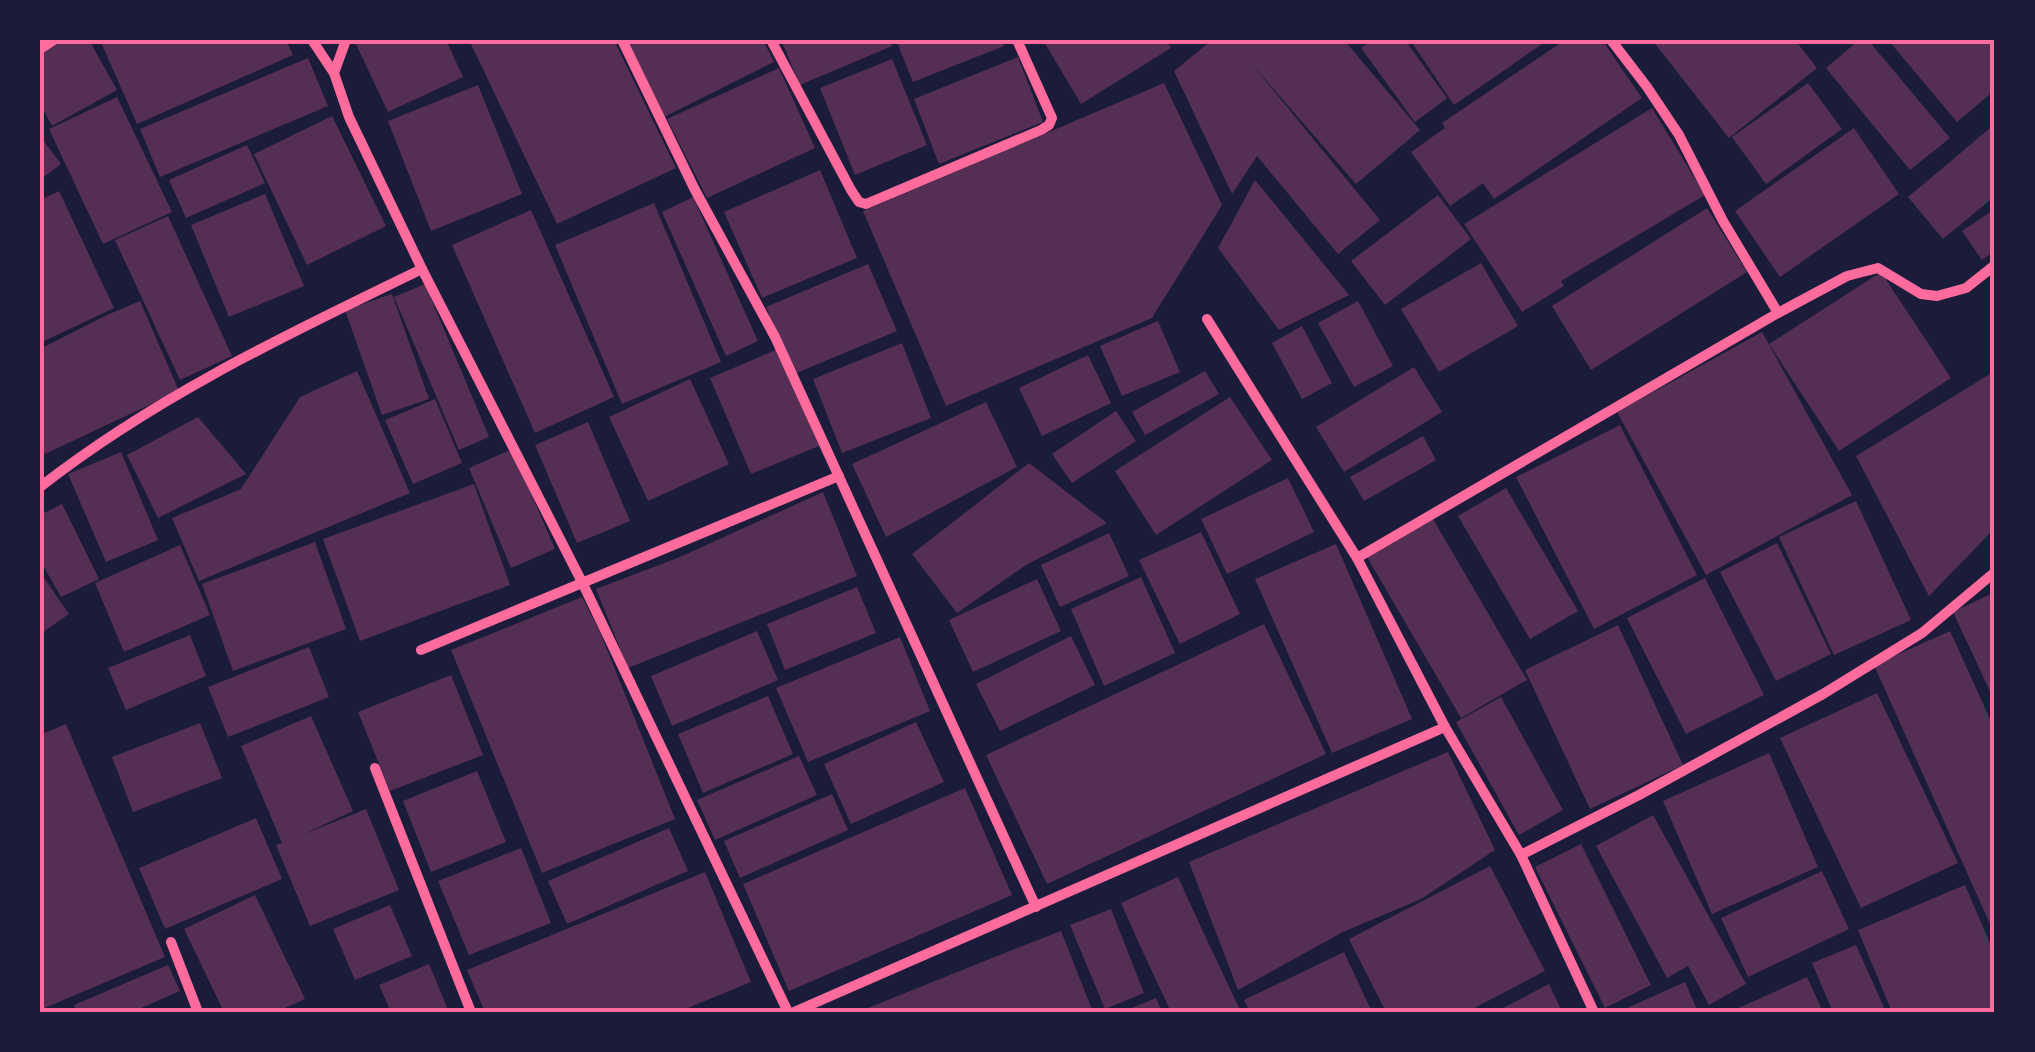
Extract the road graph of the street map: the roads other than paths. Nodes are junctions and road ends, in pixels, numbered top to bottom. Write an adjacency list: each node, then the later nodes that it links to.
1 (54, 40): 8 (street)
2 (312, 40): 9 (street)
3 (346, 40): 9 (street)
4 (622, 40): 14 (street)
5 (771, 40): 6 (street)
6 (1017, 40)
7 (1611, 40): 12 (street)
8 (40, 48)
9 (334, 73): 11 (street)
10 (1995, 265): 12 (street)
11 (422, 269): 15 (street); 18 (street)
12 (1778, 313): 16 (street)
13 (1207, 319): 16 (street)
14 (839, 476): 18 (street); 23 (street)
15 (40, 487)
16 (1357, 558): 20 (street)
17 (1995, 572): 22 (street)
18 (583, 584): 19 (street); 27 (street)
19 (421, 650)
20 (1445, 727): 22 (street); 23 (street)
21 (376, 768): 26 (street)
22 (1522, 855): 28 (street)
23 (1036, 907): 27 (street)
24 (171, 942): 25 (street)
25 (198, 1012)
26 (472, 1012)
27 (791, 1012)
28 (1594, 1012)

